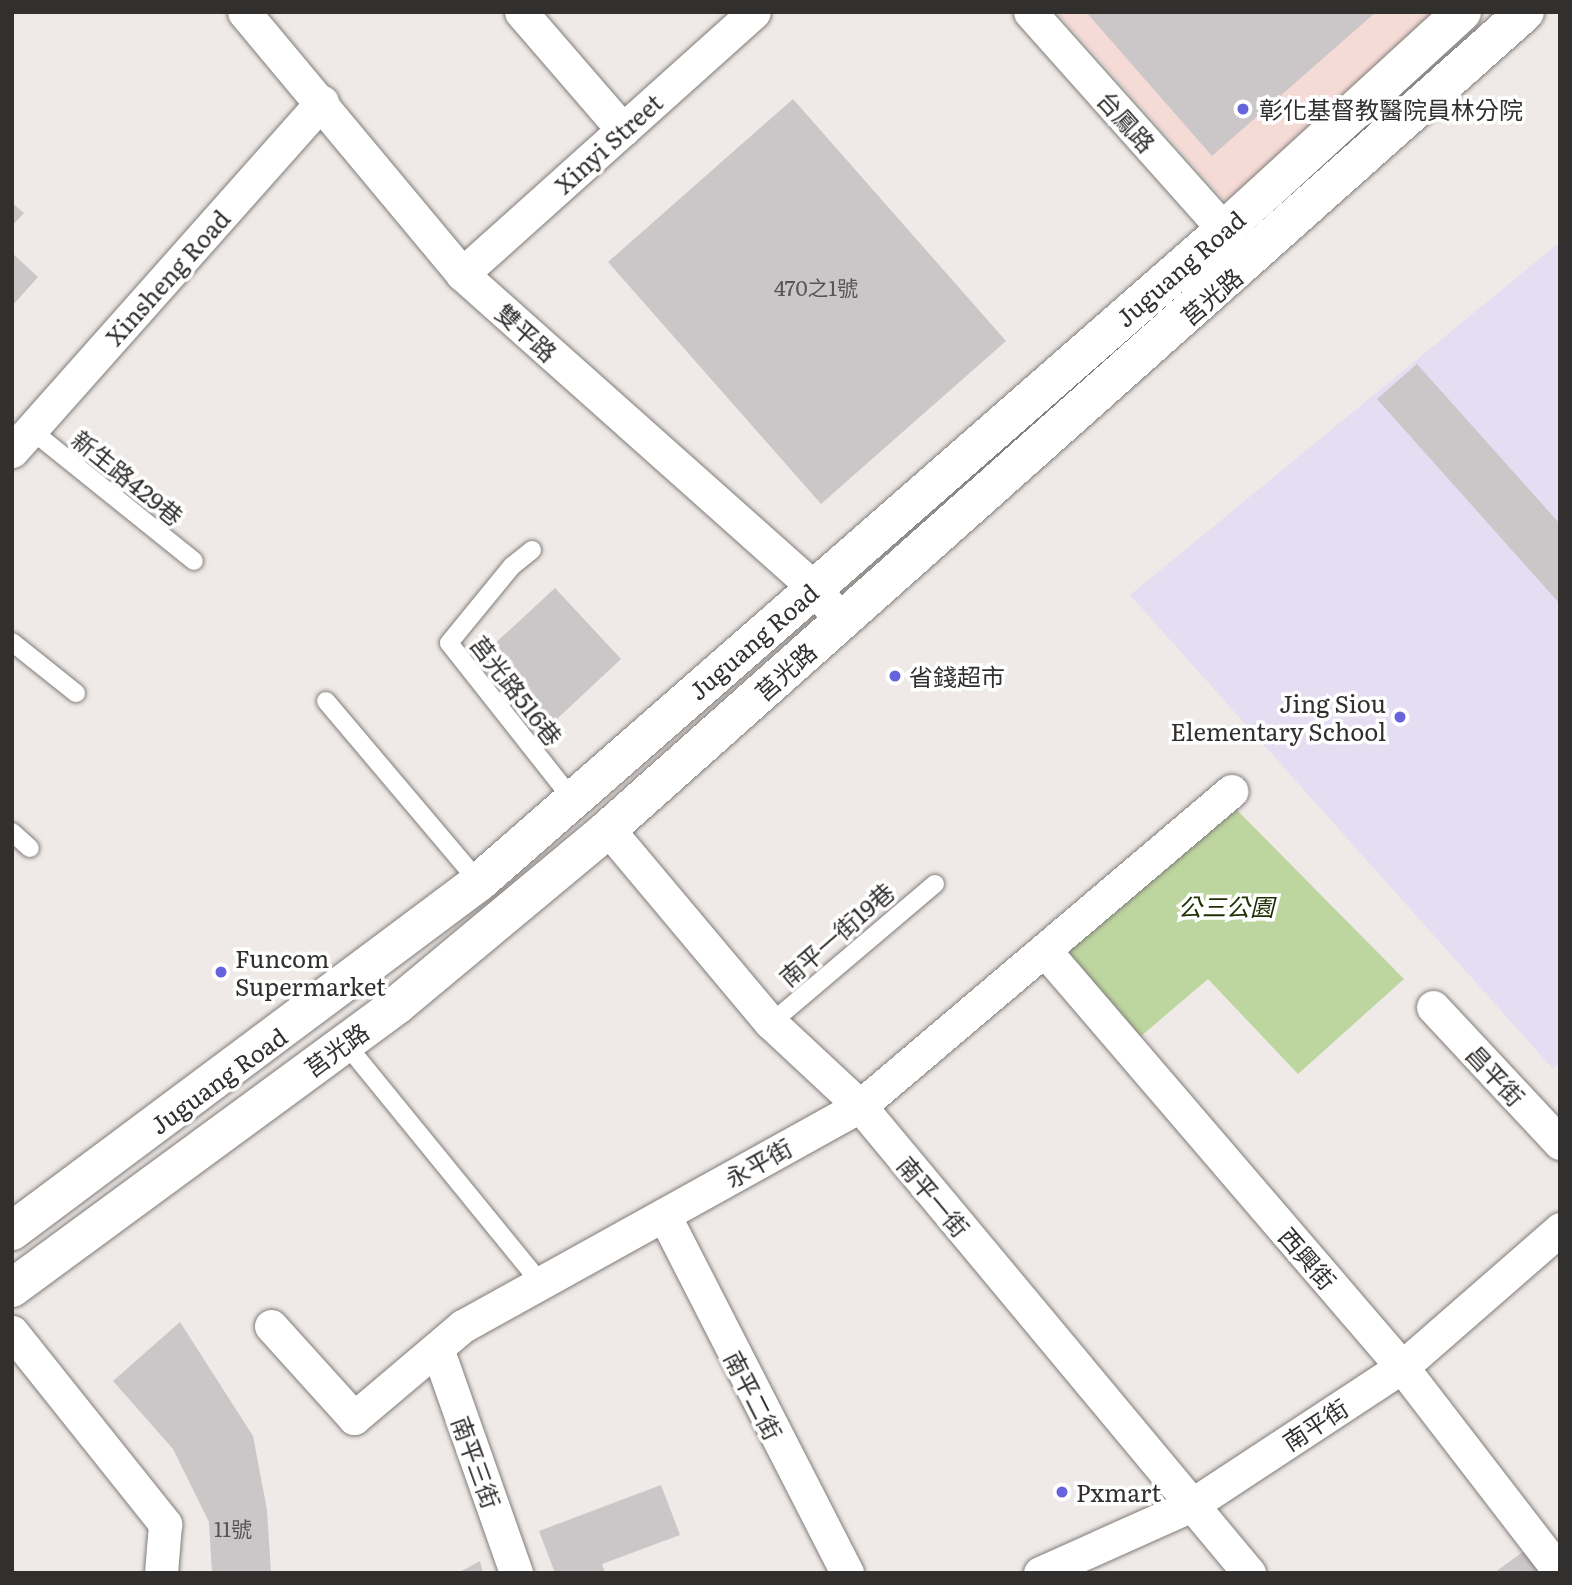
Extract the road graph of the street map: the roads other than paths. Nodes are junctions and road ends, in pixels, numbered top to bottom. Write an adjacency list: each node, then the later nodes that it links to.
1 (244, 12): 7 (street, 雙平路)
2 (521, 12): 8 (street)
3 (754, 12): 8 (street, Xinyi Street)
4 (1030, 12): 9 (street, 台鳳路)
5 (1462, 12): 9 (main road, Juguang Road)
6 (1525, 12): 15 (main road, 莒光路)
7 (323, 102): 10 (street, 雙平路); 11 (street, Xinsheng Road)
8 (623, 130): 10 (street, Xinyi Street)
9 (1224, 230): 14 (main road, Juguang Road)
10 (462, 274): 14 (street, 雙平路)
11 (22, 441): 13 (lane, 新生路429巷)
12 (531, 550): 20 (lane, 莒光路516巷)
13 (194, 561)
14 (815, 588): 15 (street, 雙平路); 20 (main road, Juguang Road)
15 (841, 621): 21 (main road, 莒光路)
16 (12, 642): 17 (lane)
17 (76, 693)
18 (326, 701): 24 (lane)
19 (1231, 791): 26 (street, 永平街)
20 (572, 799): 24 (main road, Juguang Road)
21 (608, 829): 28 (street, 南平一街); 29 (main road, 莒光路)
22 (12, 832): 23 (lane)
23 (30, 848)
24 (479, 883): 34 (main road, Juguang Road)
25 (935, 884): 28 (lane, 南平一街19巷)
26 (1046, 952): 30 (street, 永平街); 40 (street, 西興街)
27 (1433, 1007): 31 (street, 昌平街)
28 (771, 1023): 30 (street, 南平一街)
29 (345, 1043): 35 (lane); 36 (main road, 莒光路)
30 (860, 1106): 32 (street, 永平街); 41 (street, 南平一街)
31 (1560, 1143)
32 (664, 1215): 35 (street, 永平街); 45 (street, 南平二街)
33 (1560, 1229): 40 (street, 南平街)
34 (12, 1231)
35 (541, 1283): 39 (street, 永平街)
36 (12, 1288)
37 (271, 1326): 39 (street, 永平街)
38 (12, 1332): 43 (street)
39 (438, 1351): 44 (street, 南平三街)
40 (1402, 1367): 41 (street, 南平街); 42 (street, 西興街)
41 (1190, 1506): 46 (street, 南平街); 47 (street, 南平一街)
42 (1560, 1572)
43 (161, 1573)
44 (516, 1573)
45 (847, 1573)
46 (1040, 1573)
47 (1249, 1573)

